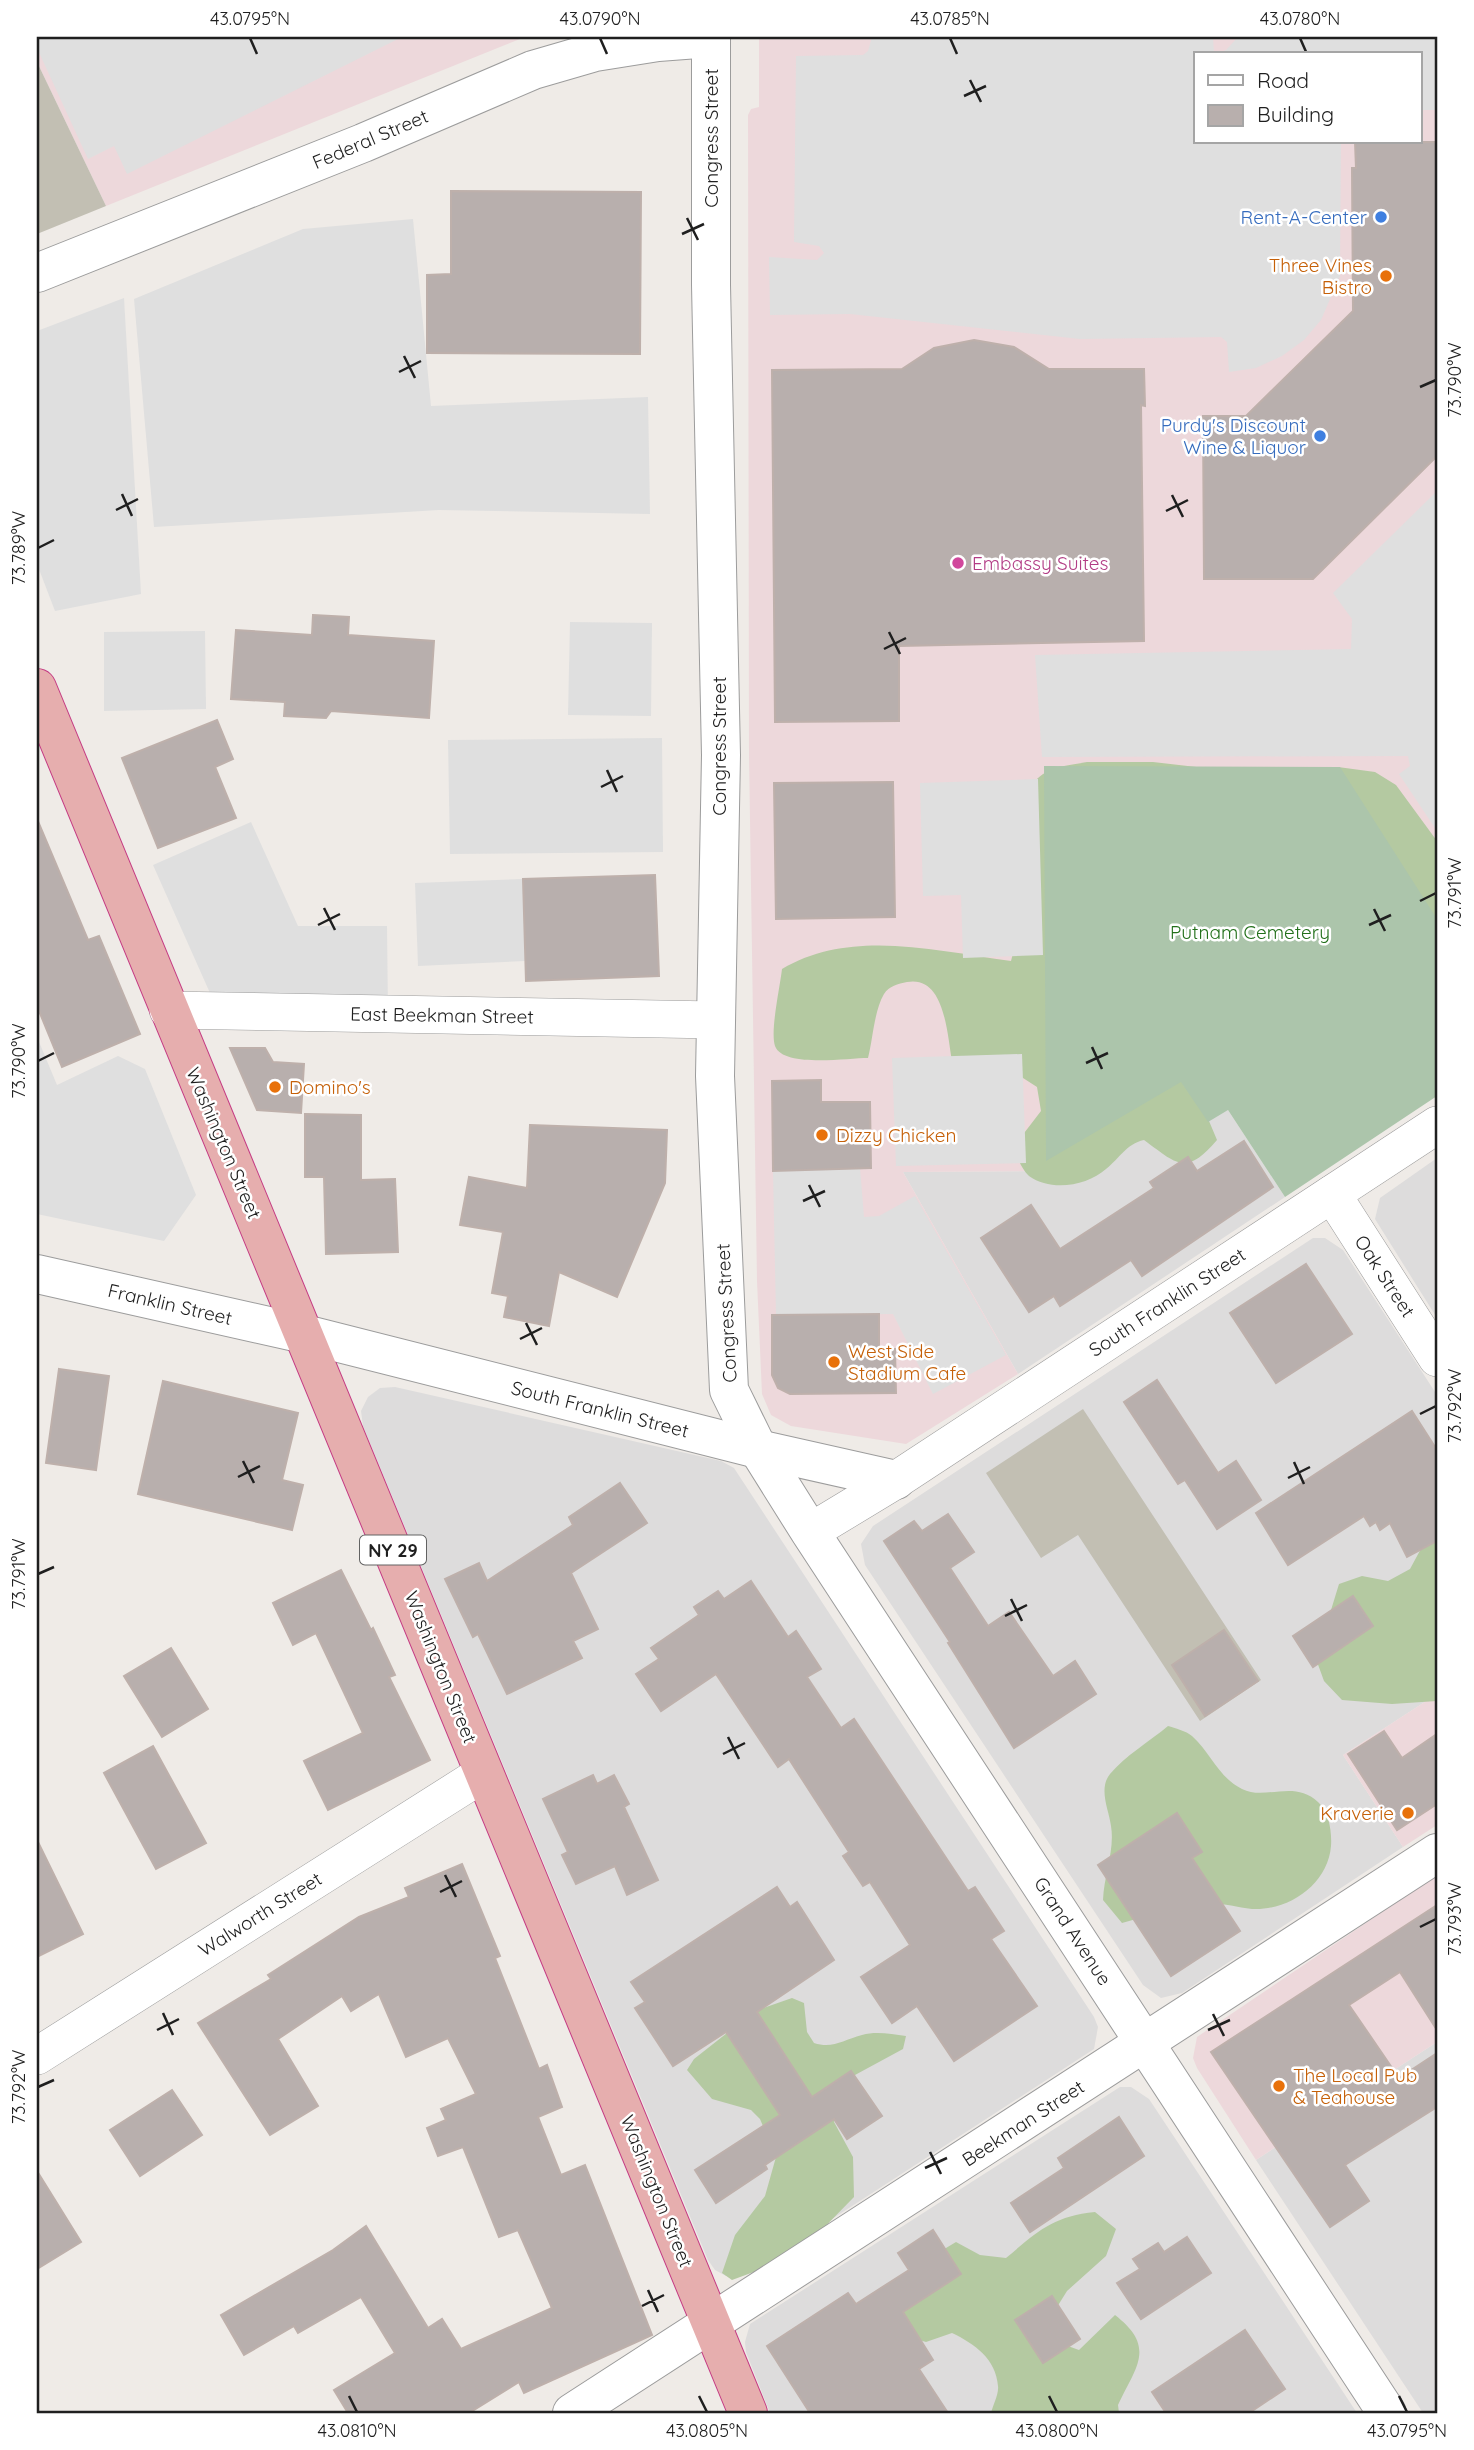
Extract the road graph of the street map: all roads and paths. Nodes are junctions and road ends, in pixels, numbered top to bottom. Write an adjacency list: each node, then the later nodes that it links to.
1 (711, 37): 2 (street, Federal Street); 5 (street, Congress Street)
2 (37, 273)
3 (37, 688): 4 (highway, Washington Street / NY 29)
4 (168, 1010): 5 (street, East Beekman Street); 9 (highway, Washington Street / NY 29)
5 (716, 1020): 11 (street, Congress Street)
6 (1437, 1125): 7 (street, South Franklin Street)
7 (1332, 1194): 10 (street, Oak Street); 12 (street, South Franklin Street)
8 (37, 1274): 9 (street, Franklin Street)
9 (304, 1334): 11 (street, South Franklin Street); 14 (highway, Washington Street / NY 29)
10 (1437, 1358)
11 (758, 1449): 12 (street, South Franklin Street); 13 (street, Grand Avenue)
12 (897, 1480): 13 (street, South Franklin Street)
13 (810, 1532): 16 (street, Grand Avenue)
14 (484, 1773): 17 (street, Walworth Street); 18 (highway, Washington Street / NY 29)
15 (1437, 1853): 16 (street, Beekman Street)
16 (1147, 2044): 18 (street, Beekman Street); 21 (street, Grand Avenue)
17 (37, 2056)
18 (711, 2323): 19 (street, Beekman Street); 20 (highway, Washington Street / NY 29)
19 (572, 2413)
20 (748, 2413)
21 (1387, 2413)

